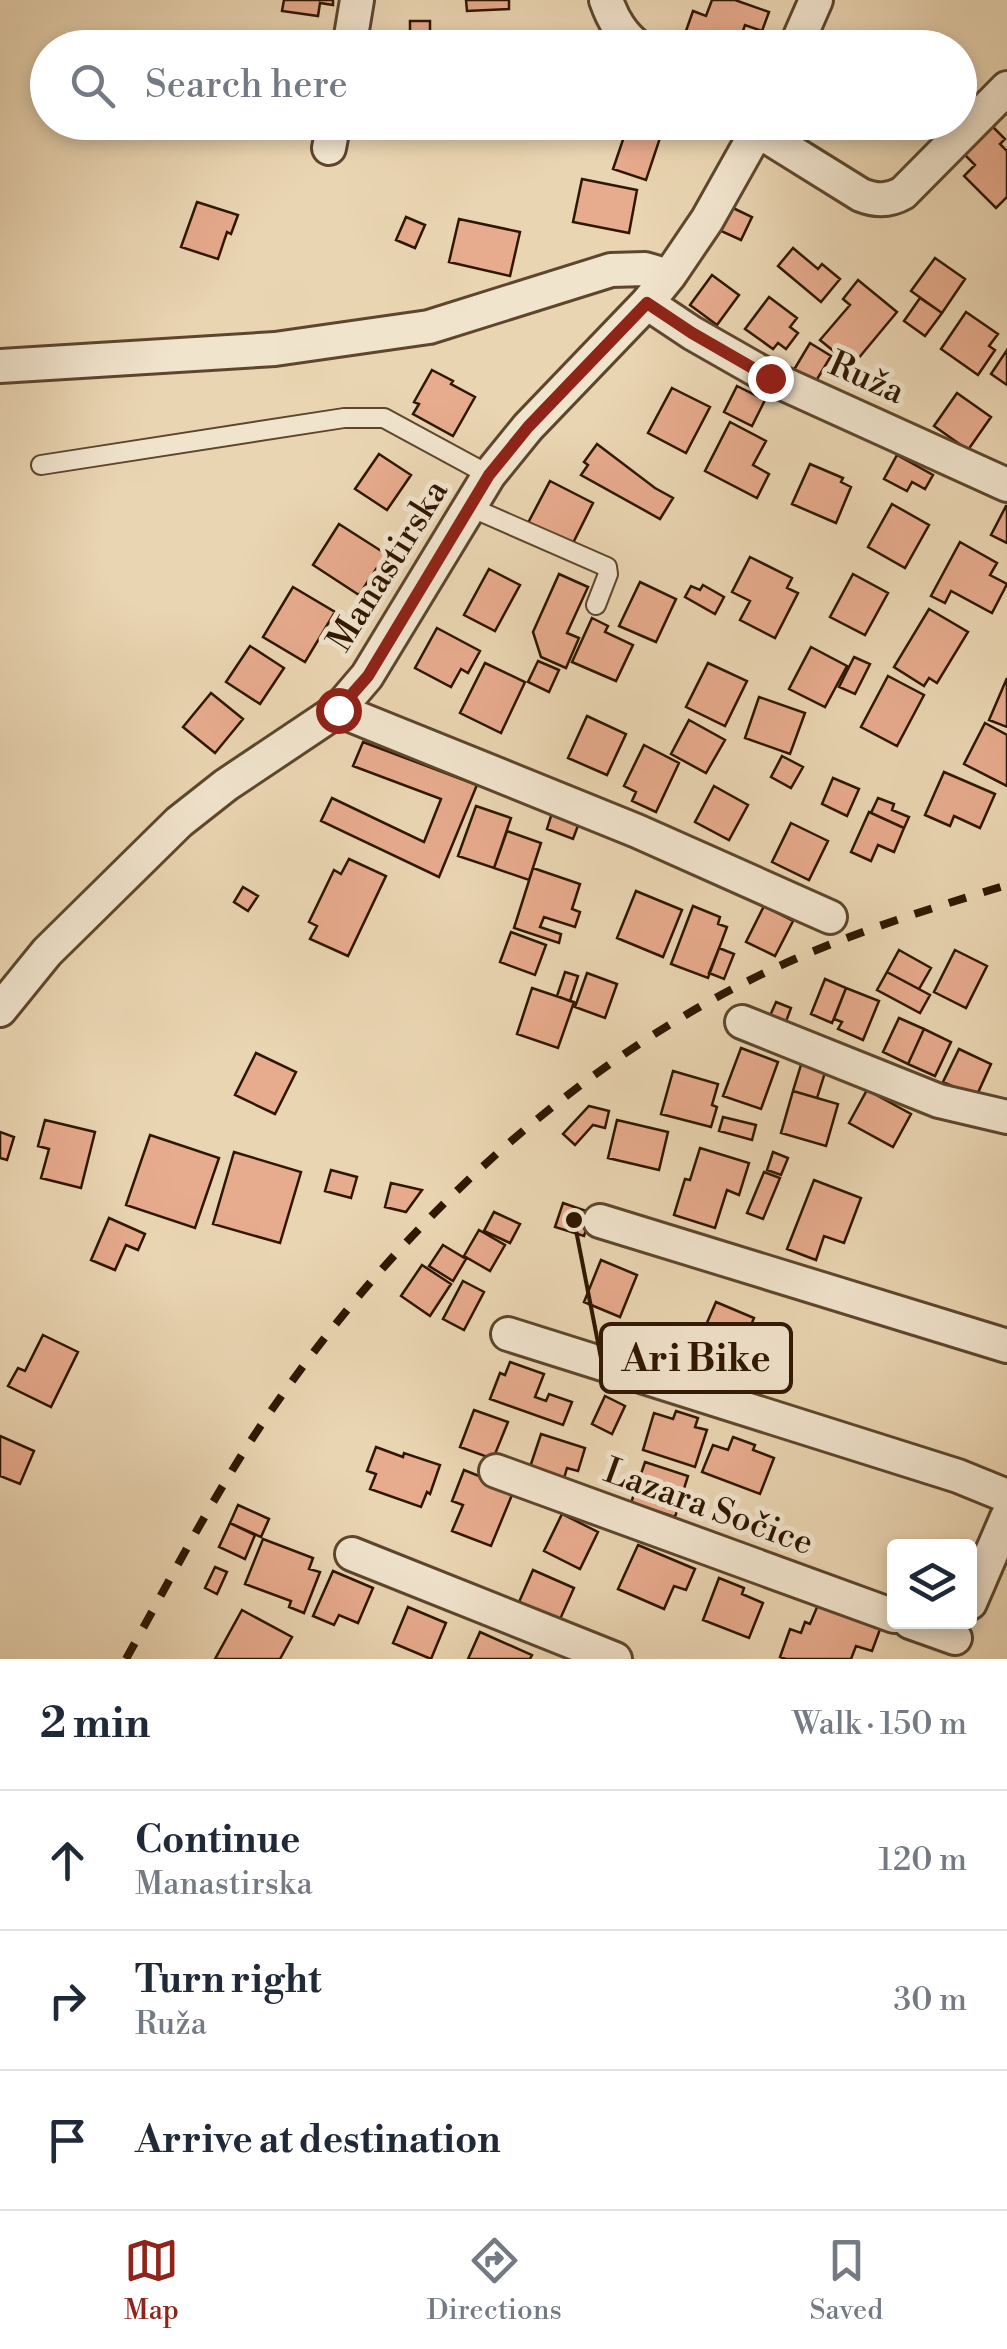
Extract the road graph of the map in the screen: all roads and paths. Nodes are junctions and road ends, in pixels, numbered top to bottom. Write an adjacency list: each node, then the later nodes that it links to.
1 (358, 0): 4 (street)
2 (606, 0): 5 (street)
3 (816, 0): 6 (street)
4 (352, 30)
5 (621, 30)
6 (803, 30)
7 (1007, 88): 8 (street)
8 (977, 118)
9 (753, 140): 12 (street, Manastirska)
10 (779, 140): 11 (street)
11 (955, 140)
12 (669, 276): 13 (street, Manastirska); 14 (street)
13 (647, 303): 16 (street, Manastirska); 17 (street, Ruža)
14 (0, 366)
15 (42, 465): 16 (lane)
16 (489, 475): 18 (street, Manastirska)
17 (1007, 486)
18 (470, 507): 19 (lane); 20 (street, Manastirska)
19 (596, 604)
20 (338, 710): 21 (street); 22 (street, Manastirska)
21 (830, 917)
22 (0, 1010)
23 (742, 1022): 24 (street)
24 (1007, 1117)
25 (600, 1221): 27 (street)
26 (508, 1334): 29 (street)
27 (1007, 1346)
28 (496, 1472): 33 (street, Lazara Sočice)
29 (1007, 1496)
30 (1007, 1517): 32 (street)
31 (352, 1554): 36 (street)
32 (977, 1587)
33 (887, 1613)
34 (928, 1629): 35 (street)
35 (954, 1639)
36 (616, 1659)

